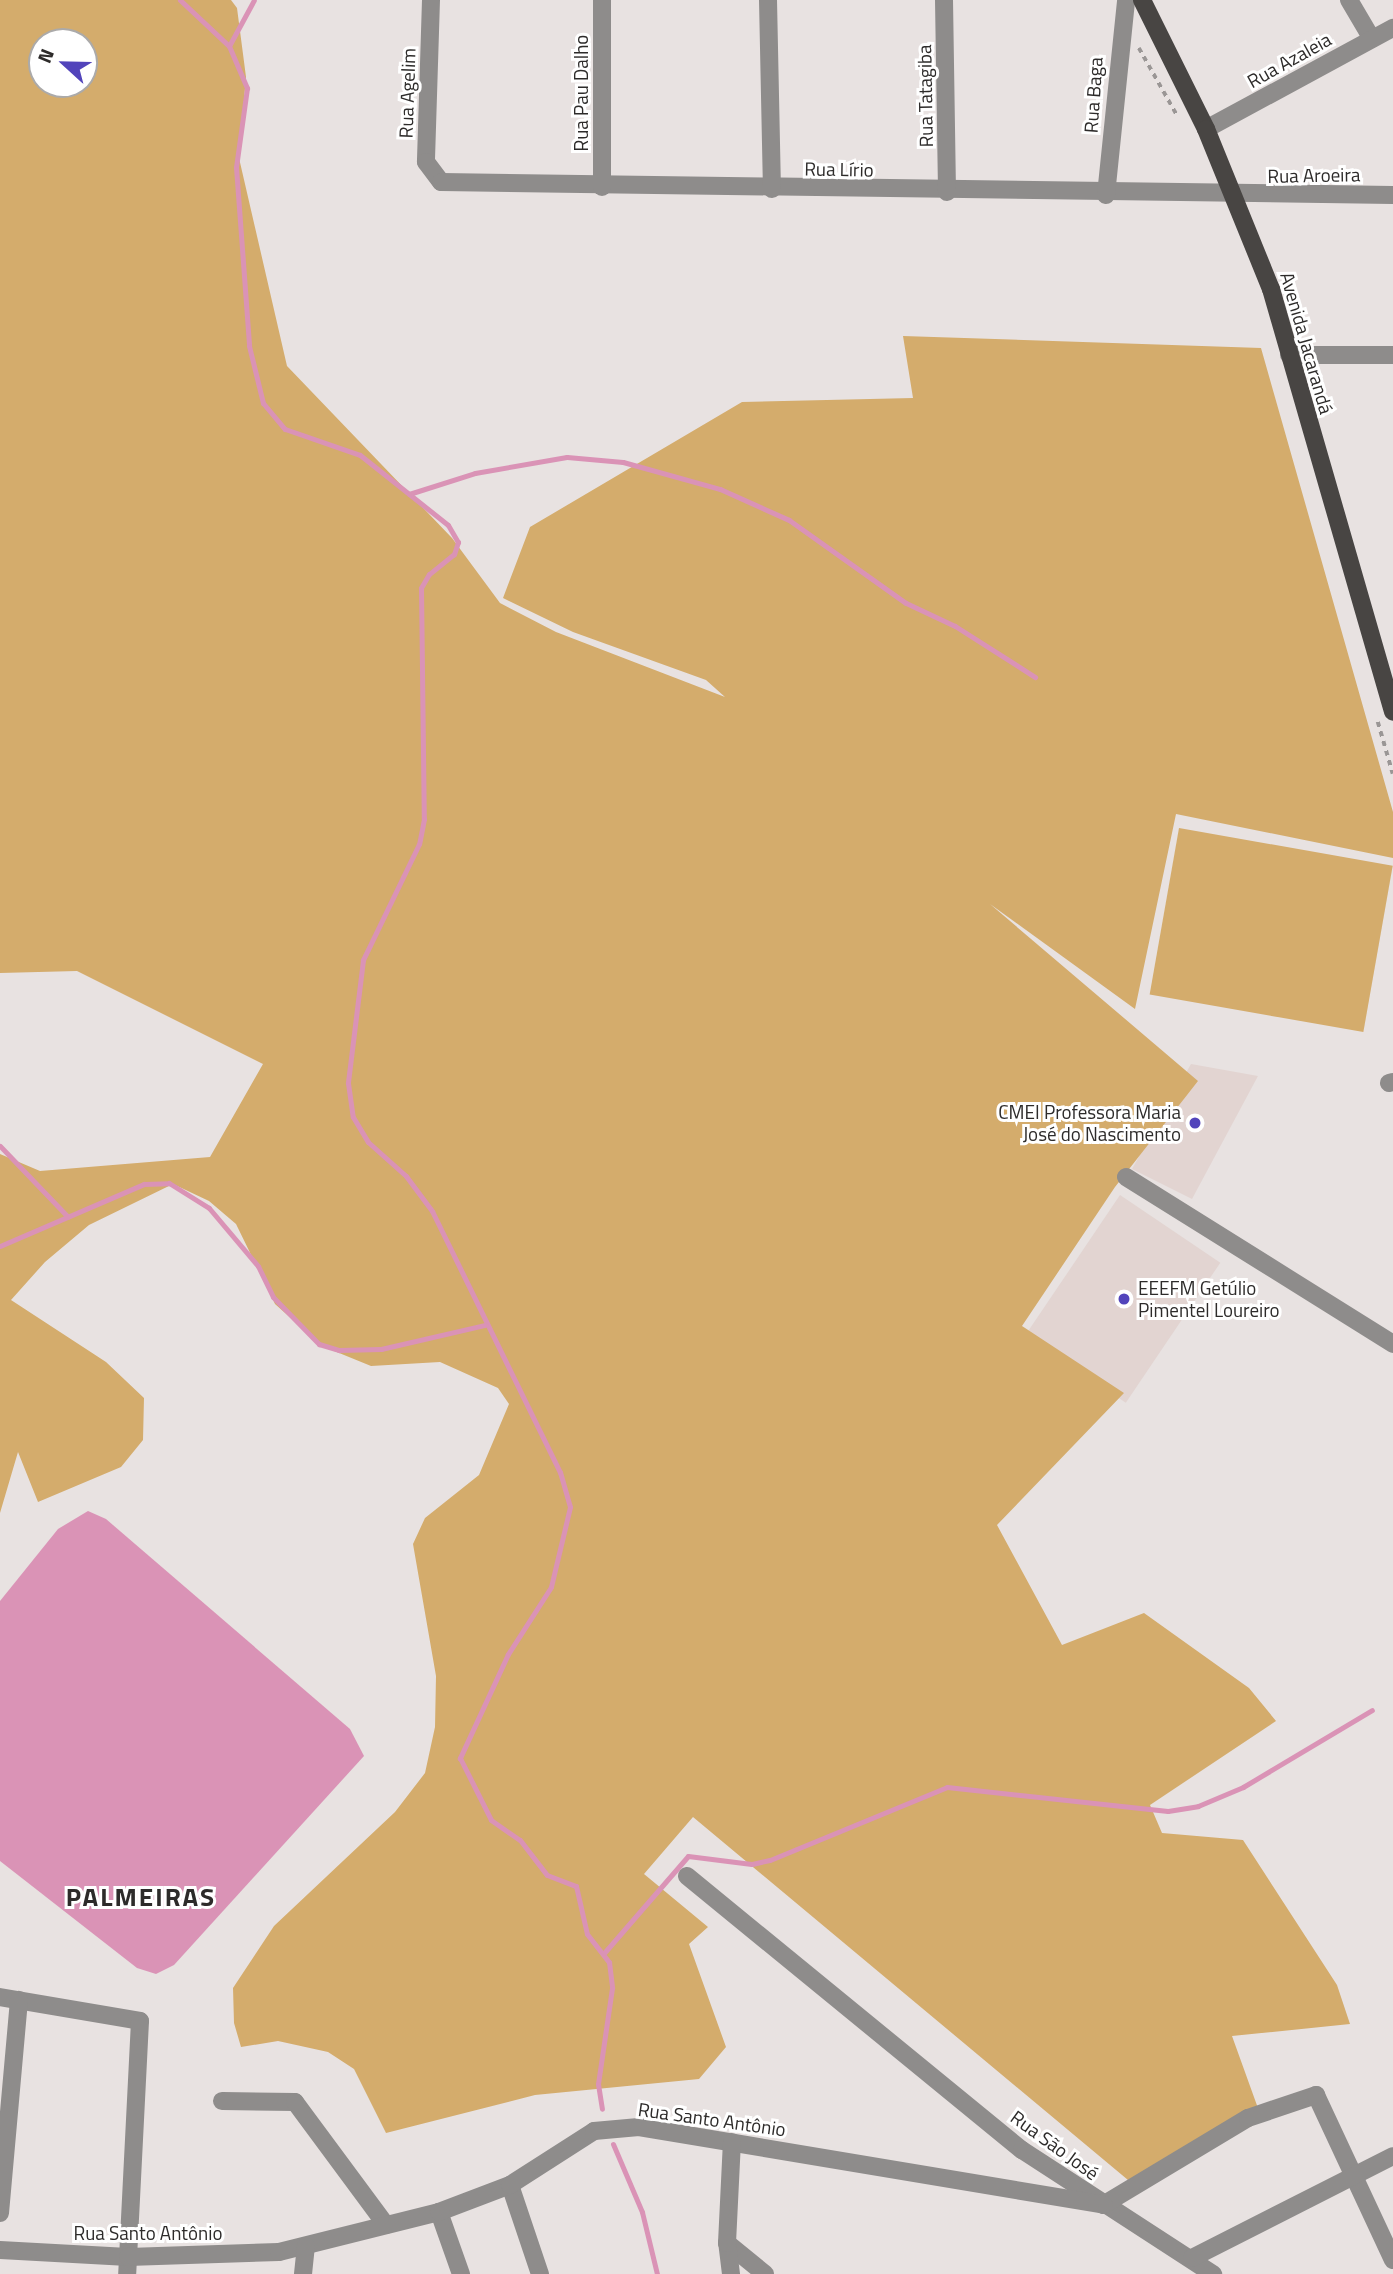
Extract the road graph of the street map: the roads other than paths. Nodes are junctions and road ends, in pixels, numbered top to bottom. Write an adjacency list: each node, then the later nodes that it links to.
1 (431, 0): 11 (street, Rua Agelim)
2 (602, 0): 12 (street, Rua Pau Dalho)
3 (768, 0): 13 (street)
4 (944, 0): 14 (street, Rua Tatagiba)
5 (1126, 0): 15 (street, Rua Baga)
6 (1142, 0): 10 (main road, Avenida Jacarandá)
7 (1349, 0): 9 (street)
8 (1393, 28): 9 (street, Rua Azaleia)
9 (1372, 39): 10 (street, Rua Azaleia)
10 (1206, 129): 17 (main road, Avenida Jacarandá)
11 (441, 182): 12 (street, Rua Lírio)
12 (602, 187): 13 (street, Rua Lírio)
13 (772, 189): 14 (street, Rua Lírio)
14 (947, 192): 15 (street, Rua Lírio)
15 (1106, 195): 17 (street, Rua Lírio)
16 (1393, 195): 17 (street, Rua Aroeira)
17 (1236, 197): 18 (main road, Avenida Jacarandá)
18 (1289, 355): 19 (street); 20 (main road, Avenida Jacarandá)
19 (1393, 355)
20 (1393, 712)
21 (1126, 1177): 22 (street)
22 (1393, 1344)
23 (687, 1876): 31 (street, Rua São José)
24 (0, 1997): 25 (street)
25 (19, 2000): 33 (street); 39 (street)
26 (222, 2101): 34 (street)
27 (732, 2142): 30 (street, Rua Santo Antônio); 31 (street, Rua Santo Antônio); 35 (street)
28 (1393, 2156): 29 (street)
29 (1354, 2173): 31 (street, Rua São José); 38 (street, Rua São José); 40 (street)
30 (510, 2185): 32 (street, Rua Santo Antônio); 43 (street)
31 (1103, 2206): 40 (street)
32 (439, 2212): 34 (street, Rua Santo Antônio); 42 (street)
33 (0, 2213)
34 (386, 2225): 36 (street, Rua Santo Antônio)
35 (727, 2243): 44 (street); 45 (street)
36 (306, 2246): 39 (street, Rua Santo Antônio); 41 (street)
37 (0, 2250): 39 (street, Rua Santo Antônio)
38 (1393, 2260)
39 (128, 2266)
40 (1196, 2266): 46 (street)
41 (303, 2274)
42 (461, 2274)
43 (540, 2274)
44 (731, 2274)
45 (765, 2274)
46 (1213, 2274)

